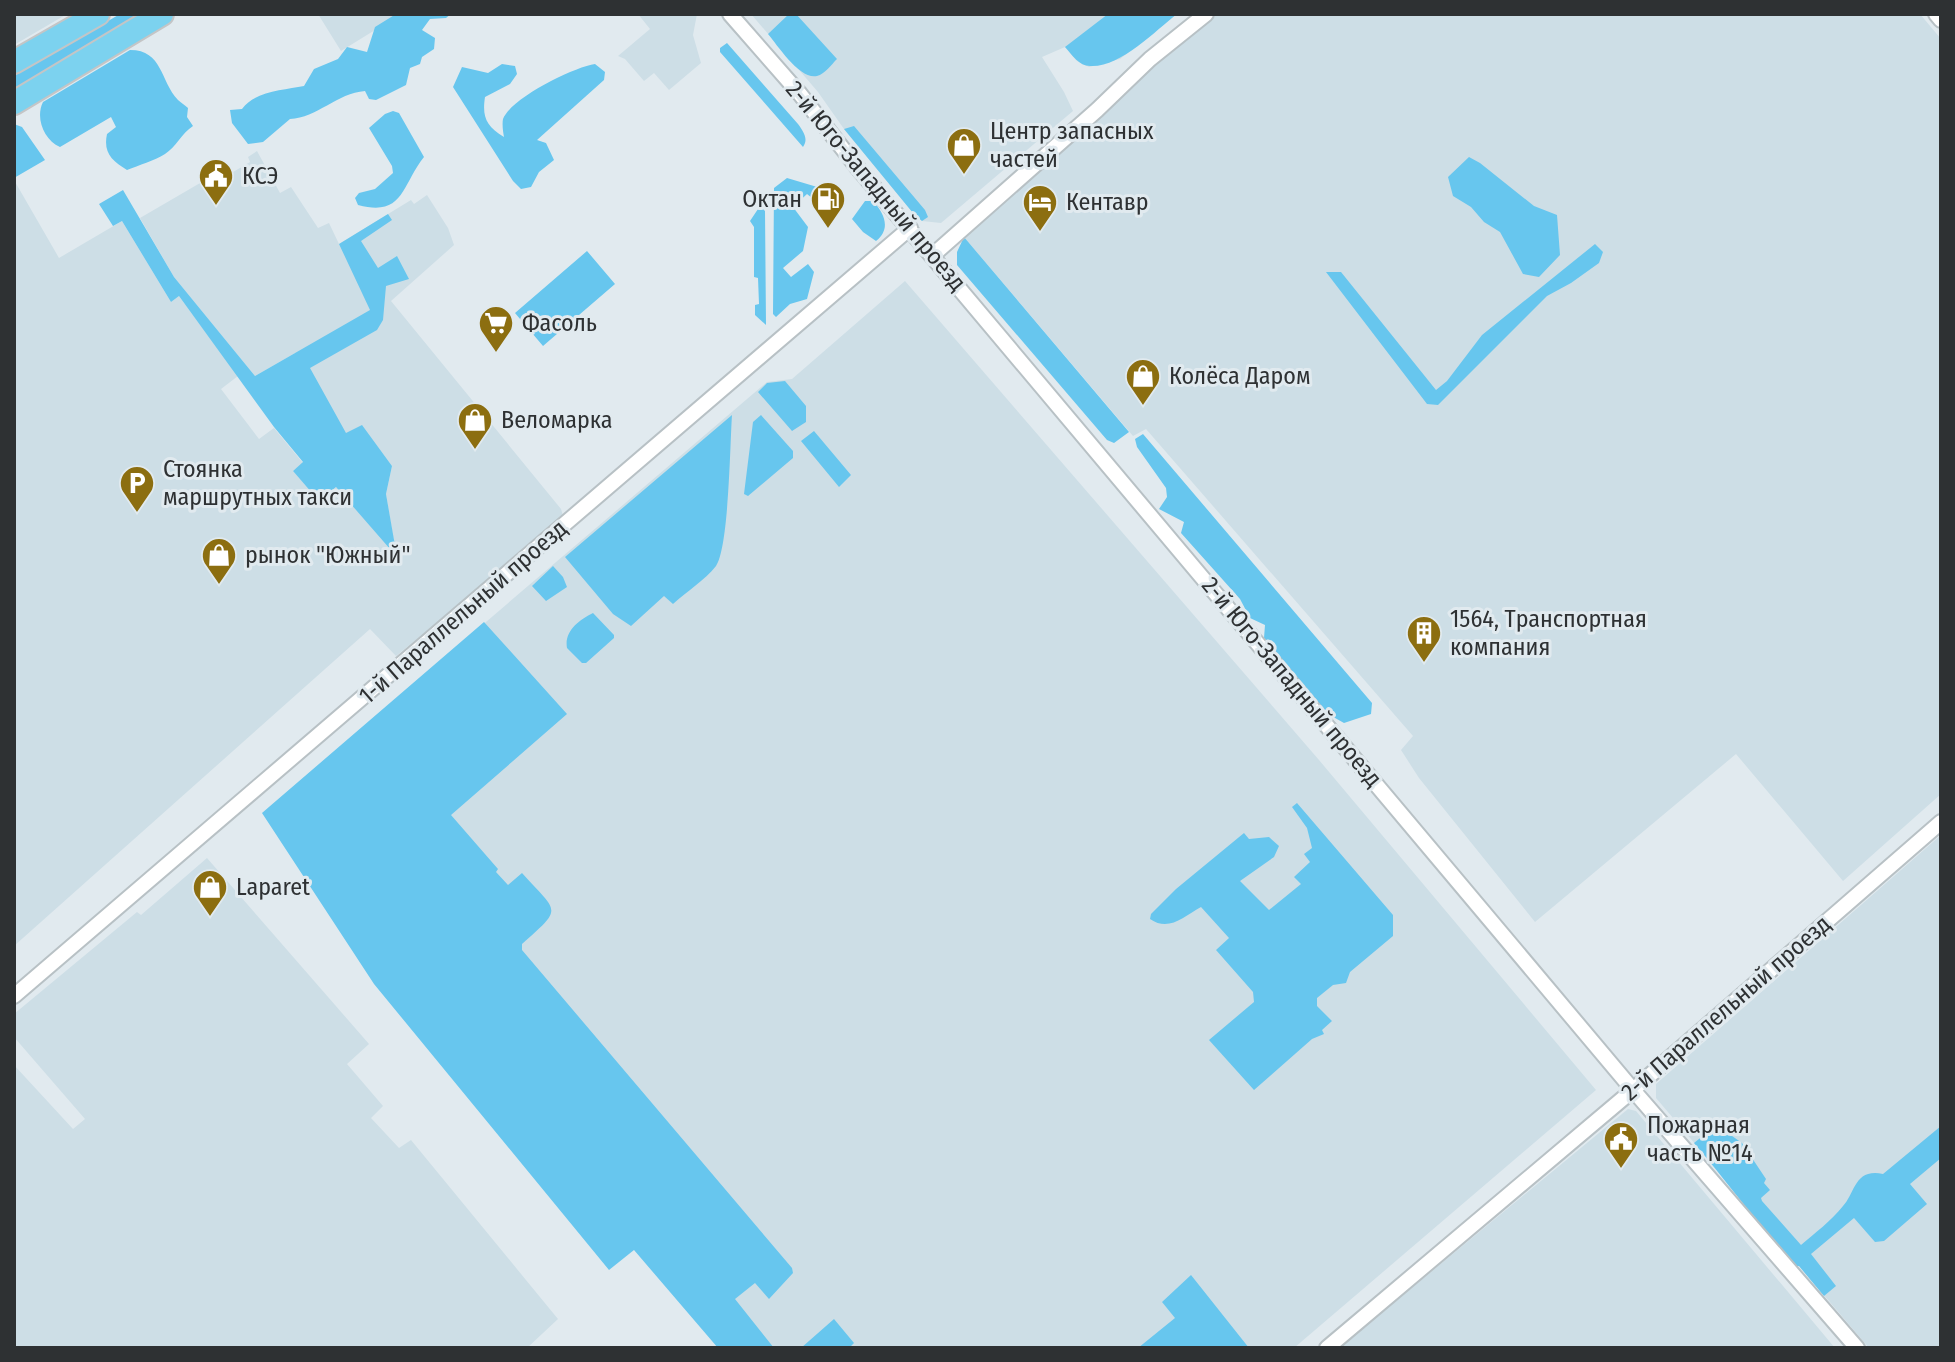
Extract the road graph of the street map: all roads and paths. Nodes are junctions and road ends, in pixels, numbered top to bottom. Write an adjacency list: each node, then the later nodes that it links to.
1 (98, 14): 7 (main road)
2 (162, 14): 8 (main road)
3 (730, 14): 9 (street, 2-й Юго-Западный проезд)
4 (1206, 14): 10 (street)
5 (1936, 14): 6 (street)
6 (1941, 20)
7 (14, 62)
8 (14, 103)
9 (910, 228): 10 (street, 2-й Юго-Западный проезд); 12 (street, 1-й Параллельный проезд)
10 (933, 255): 13 (street, 2-й Юго-Западный проезд)
11 (1941, 822): 13 (street, 2-й Параллельный проезд)
12 (14, 996)
13 (1633, 1090): 14 (street, 2-й Параллельный проезд); 15 (street, 2-й Юго-Западный проезд)
14 (1327, 1348)
15 (1857, 1348)

